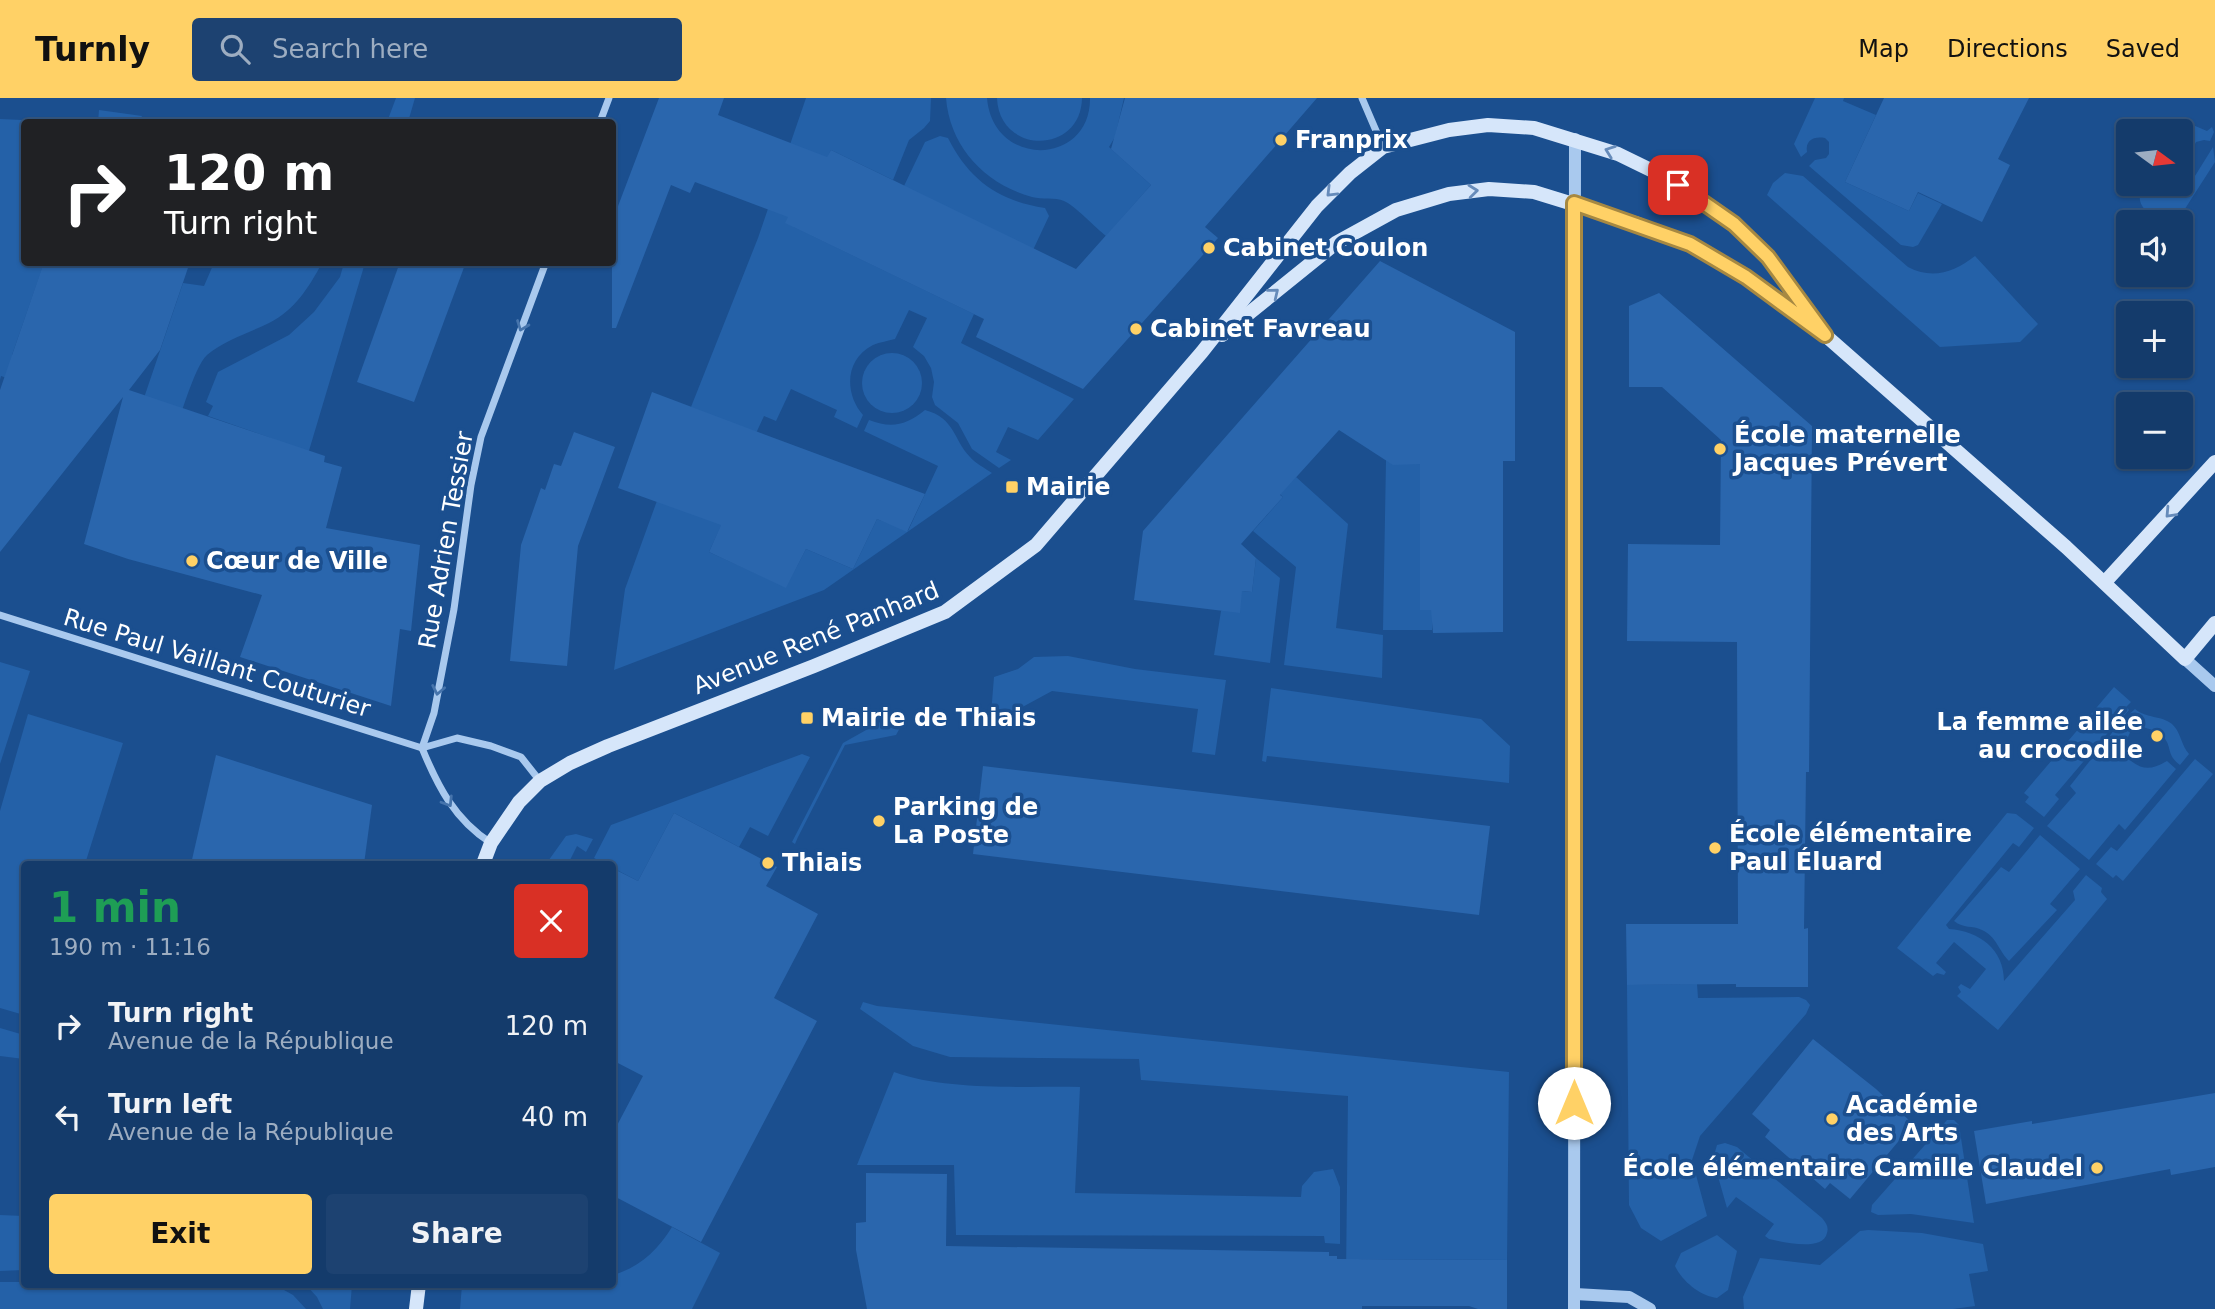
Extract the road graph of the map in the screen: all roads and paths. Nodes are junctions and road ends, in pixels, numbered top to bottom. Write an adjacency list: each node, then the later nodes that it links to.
1 (609, 98): 3 (street)
2 (1362, 98): 5 (street)
3 (601, 119)
4 (1575, 139): 5 (main road, Avenue René Panhard); 6 (street); 8 (main road, Avenue René Panhard, one-way to 4)
5 (1383, 148): 9 (main road, Avenue René Panhard, one-way to 9)
6 (1574, 203): 8 (main road, Avenue René Panhard); 9 (main road, Avenue René Panhard, one-way to 6); 21 (street)
7 (545, 266): 16 (street, Rue Adrien Tessier, one-way to 16)
8 (1825, 335): 11 (main road)
9 (1202, 352): 17 (main road, Avenue René Panhard)
10 (2215, 462): 11 (main road, one-way to 11)
11 (2105, 582): 14 (main road)
12 (0, 615): 16 (street, Rue Paul Vaillant Couturier)
13 (2215, 623): 14 (main road)
14 (2185, 660): 15 (street)
15 (2215, 686)
16 (422, 748): 17 (street); 18 (street, one-way to 18)
17 (540, 781): 18 (main road, Avenue René Panhard)
18 (491, 843): 19 (main road, Avenue René Panhard)
19 (484, 861)
20 (419, 1288): 22 (main road)
21 (1574, 1294): 23 (street); 24 (street)
22 (416, 1309)
23 (1574, 1309)
24 (1650, 1309)

